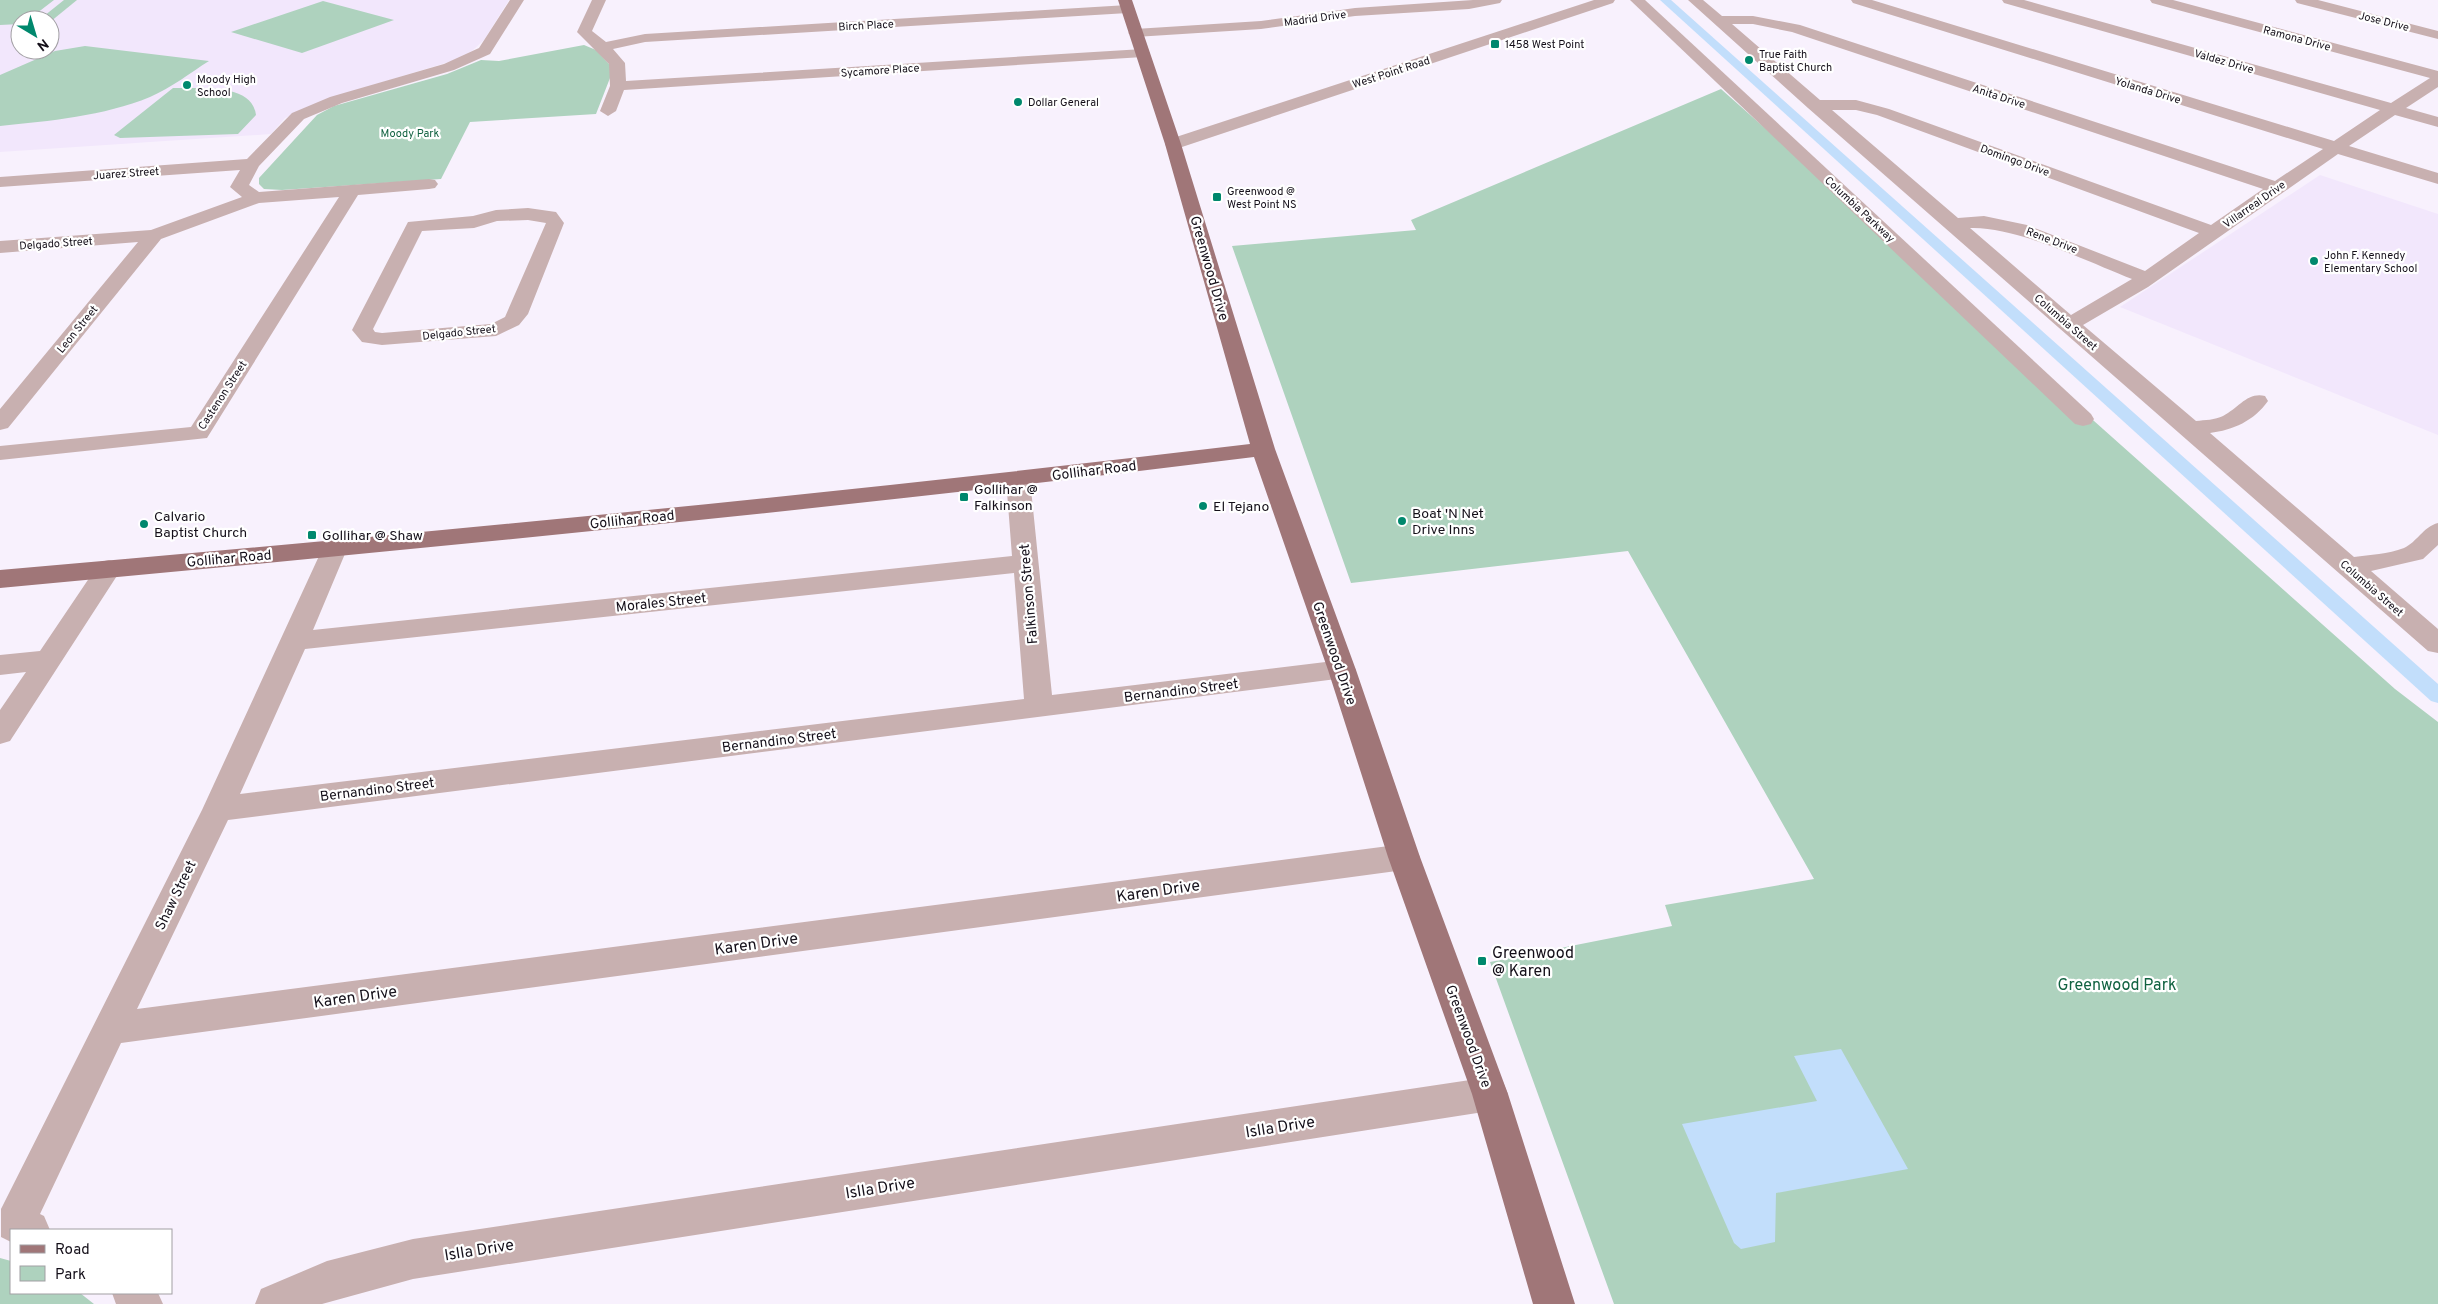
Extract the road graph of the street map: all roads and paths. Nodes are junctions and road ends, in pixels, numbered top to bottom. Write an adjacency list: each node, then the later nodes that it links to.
1 (517, 0): 28 (street)
2 (599, 0): 17 (street)
3 (1495, 0): 12 (street, Madrid Drive)
4 (1608, 0): 26 (street, West Point Road)
5 (1637, 0): 43 (street, Columbia Parkway)
6 (1695, 0): 13 (street, Columbia Street)
7 (1858, 0): 27 (street, Yolanda Drive)
8 (2009, 0): 23 (street, Valdez Drive)
9 (2157, 0): 19 (street, Ramona Drive)
10 (2302, 0): 16 (street, Jose Drive)
11 (1127, 5): 15 (main road, Greenwood Drive); 17 (street, Birch Place)
12 (1380, 10): 14 (street); 15 (street, Madrid Drive)
13 (1718, 20): 22 (street, Columbia Street); 32 (street, Anita Drive)
14 (1392, 24)
15 (1135, 33): 18 (main road, Greenwood Drive)
16 (2438, 35)
17 (603, 47): 21 (street)
18 (1143, 53): 21 (street, Sycamore Place); 26 (main road, Greenwood Drive)
19 (2438, 76)
20 (2438, 80): 23 (street, Villarreal Drive)
21 (618, 86): 24 (street)
22 (1814, 105): 35 (street, Columbia Street); 37 (street, Domingo Drive)
23 (2392, 109): 25 (street, Valdez Drive); 27 (street, Villarreal Drive)
24 (608, 112)
25 (2438, 122)
26 (1173, 144): 46 (main road, Greenwood Drive)
27 (2336, 148): 29 (street, Yolanda Drive); 32 (street, Villarreal Drive)
28 (252, 164): 30 (street, Juarez Street); 34 (street)
29 (2438, 179)
30 (0, 182)
31 (429, 184): 33 (street, Delgado Street)
32 (2277, 188): 37 (street, Villarreal Drive)
33 (354, 189): 34 (street, Delgado Street); 47 (street, Castenon Street)
34 (256, 198): 38 (street, Delgado Street)
35 (1952, 224): 40 (street, Rene Drive); 41 (street, Columbia Street)
36 (415, 226): 36 (street, Delgado Street)
37 (2214, 232): 40 (street, Villarreal Drive)
38 (154, 235): 39 (street, Delgado Street); 44 (street, Leon Street)
39 (0, 247)
40 (2147, 278): 41 (street, Villarreal Drive)
41 (2068, 324): 45 (street, Columbia Street)
42 (2257, 401): 45 (street)
43 (2083, 419)
44 (0, 423)
45 (2189, 429): 52 (street, Columbia Street)
46 (1263, 449): 48 (main road, Gollihar Road); 59 (main road, Greenwood Drive)
47 (0, 453)
48 (1018, 479): 50 (main road, Gollihar Road); 51 (street, Falkinson Street)
49 (2438, 531): 52 (street)
50 (334, 549): 53 (main road, Gollihar Road); 55 (street, Shaw Street)
51 (1025, 562): 55 (street, Morales Street); 60 (street, Falkinson Street)
52 (2347, 566): 56 (street, Columbia Street)
53 (110, 568): 54 (main road, Gollihar Road); 57 (street)
54 (0, 578)
55 (296, 640): 62 (street, Shaw Street)
56 (2438, 644)
57 (48, 660): 58 (street); 61 (street)
58 (0, 665)
59 (1342, 670): 60 (street, Bernandino Street); 63 (main road, Greenwood Drive)
60 (1039, 708): 62 (street, Bernandino Street)
61 (0, 733)
62 (217, 809): 64 (street, Shaw Street)
63 (1404, 857): 64 (street, Karen Drive); 65 (main road, Greenwood Drive)
64 (109, 1029): 66 (street, Shaw Street)
65 (1490, 1094): 69 (street, Islla Drive); 70 (main road, Greenwood Drive)
66 (15, 1225)
67 (133, 1294): 68 (street)
68 (142, 1304)
69 (276, 1304)
70 (1554, 1304)

